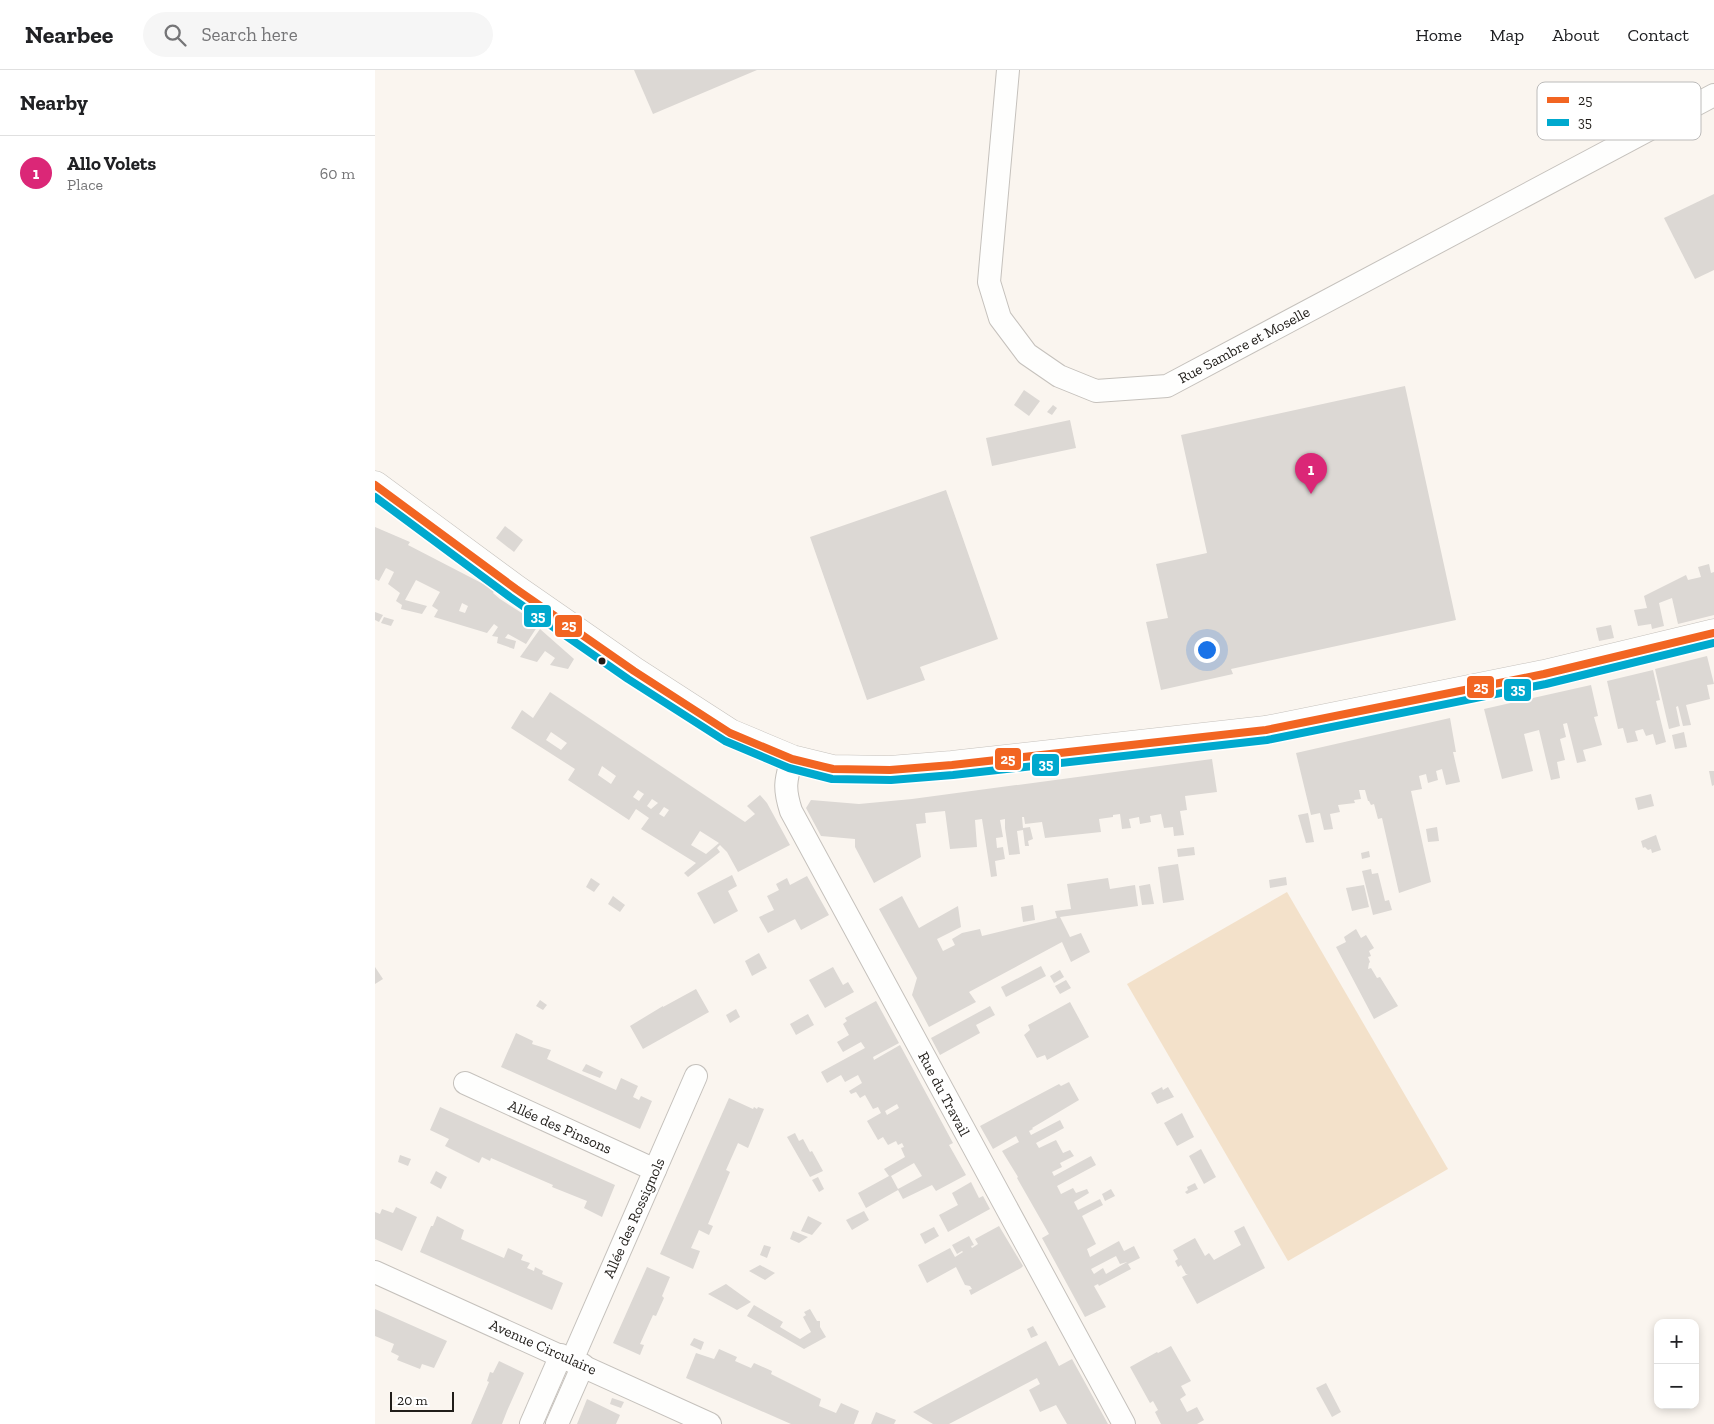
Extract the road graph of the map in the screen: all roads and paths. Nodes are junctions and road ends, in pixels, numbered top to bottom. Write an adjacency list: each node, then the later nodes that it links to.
1 (1008, 70): 4 (street, Rue Sambre et Moselle)
2 (1714, 95): 3 (street, Rue Sambre et Moselle)
3 (1701, 102)
4 (1629, 140)
5 (375, 485): 7 (main road)
6 (1714, 633): 7 (main road)
7 (792, 759): 16 (street, Rue du Travail)
8 (696, 1076): 10 (street, Allée des Rossignols)
9 (465, 1084): 10 (street, Allée des Pinsons)
10 (655, 1170): 12 (street, Allée des Rossignols)
11 (375, 1272): 12 (street, Avenue Circulaire)
12 (572, 1360): 13 (street, Allée des Rossignols); 14 (street, Allée des Rossignols); 15 (street, Avenue Circulaire)
13 (531, 1424)
14 (557, 1424)
15 (710, 1424)
16 (1124, 1424)

